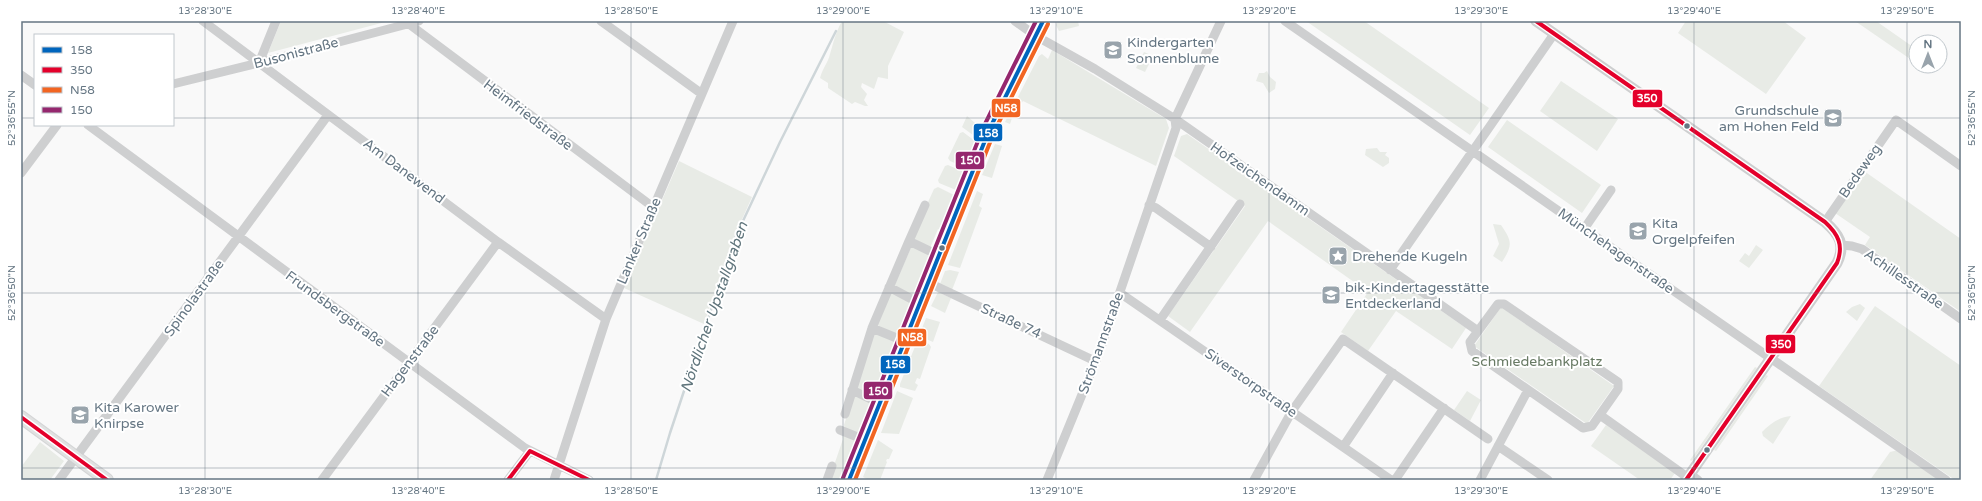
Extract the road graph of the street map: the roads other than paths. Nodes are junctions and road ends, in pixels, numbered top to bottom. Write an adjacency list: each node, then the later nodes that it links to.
1 (203, 21): 14 (street, Am Danewend)
2 (276, 21): 14 (street)
3 (419, 21): 11 (street, Busonistraße)
4 (601, 21): 18 (street)
5 (733, 21): 18 (street, Lanker Straße)
6 (1015, 21): 13 (street, Hofzeichendamm)
7 (1044, 21): 13 (main road)
8 (1221, 21): 20 (street, Strömannstraße)
9 (1285, 21): 23 (street, Münchehagenstraße)
10 (1536, 21): 12 (street)
11 (406, 22): 14 (street, Busonistraße); 30 (street, Heimfriedstraße)
12 (1554, 34): 23 (street); 31 (street)
13 (1036, 36): 20 (street, Hofzeichendamm); 38 (main road)
14 (259, 63): 17 (street, Busonistraße); 19 (street, Am Danewend)
15 (21, 75): 16 (street)
16 (34, 84)
17 (174, 84)
18 (702, 94): 30 (street, Lanker Straße)
19 (328, 115): 33 (street, Spinolastraße); 35 (street, Am Danewend)
20 (1175, 119): 29 (street, Strömannstraße); 39 (street, Hofzeichendamm)
21 (55, 126): 25 (street)
22 (89, 126): 33 (street, Frundsbergstraße)
23 (1473, 151): 32 (street, Münchehagenstraße); 39 (street)
24 (1961, 166): 31 (street, Bedeweg)
25 (21, 173)
26 (1610, 190): 32 (street)
27 (1240, 204): 37 (street)
28 (925, 205): 34 (street)
29 (1149, 205): 37 (street); 42 (street, Strömannstraße)
30 (653, 207): 44 (street, Lanker Straße)
31 (1825, 222): 36 (street)
32 (1584, 229): 50 (street, Münchehagenstraße)
33 (238, 237): 52 (street, Frundsbergstraße); 68 (street, Spinolastraße)
34 (909, 241): 38 (street); 41 (street)
35 (498, 242): 44 (street, Am Danewend); 52 (street, Hagenstraße)
36 (1841, 245): 45 (street, Achillesstraße); 50 (street)
37 (1211, 246): 46 (street)
38 (938, 255): 40 (main road)
39 (1390, 270): 48 (street, Hofzeichendamm)
40 (927, 282): 43 (main road); 51 (street, Straße 74)
41 (889, 287): 43 (street); 47 (street)
42 (1120, 293): 46 (street, Siverstorpstraße); 51 (street, Strömannstraße)
43 (919, 303): 49 (main road)
44 (606, 319): 69 (street, Lanker Straße)
45 (1961, 319)
46 (1160, 320): 58 (street, Siverstorpstraße)
47 (872, 328): 49 (street); 54 (street)
48 (1478, 331): 55 (street); 60 (street)
49 (904, 341): 56 (main road)
50 (1771, 359): 71 (street); 86 (street, Münchehagenstraße)
51 (1096, 361): 80 (street, Strömannstraße)
52 (408, 363): 67 (street, Frundsbergstraße); 74 (street, Hagenstraße)
53 (1393, 373): 57 (street); 58 (street); 65 (street)
54 (852, 390): 56 (street); 59 (street)
55 (1528, 390): 60 (street); 66 (street)
56 (879, 403): 64 (main road)
57 (1444, 408): 63 (street); 83 (street)
58 (1292, 411): 65 (street, Siverstorpstraße); 81 (street)
59 (845, 414)
60 (1600, 415): 71 (street)
61 (21, 417): 68 (main road)
62 (840, 430): 64 (street)
63 (1488, 439)
64 (865, 440): 79 (main road)
65 (1343, 446): 82 (street, Siverstorpstraße)
66 (1498, 446): 84 (street); 85 (street)
67 (530, 451): 69 (street, Frundsbergstraße); 75 (street)
68 (76, 457): 72 (street, Spinolastraße); 73 (main road)
69 (559, 465): 76 (street, Lanker Straße); 77 (street, Frundsbergstraße)
70 (832, 466): 78 (street)
71 (1690, 478)
72 (59, 480)
73 (107, 480)
74 (322, 480)
75 (508, 480)
76 (554, 480)
77 (589, 480)
78 (826, 480)
79 (849, 480)
80 (1047, 480)
81 (1254, 480)
82 (1391, 480)
83 (1395, 480)
84 (1480, 480)
85 (1548, 480)
86 (1946, 480)

